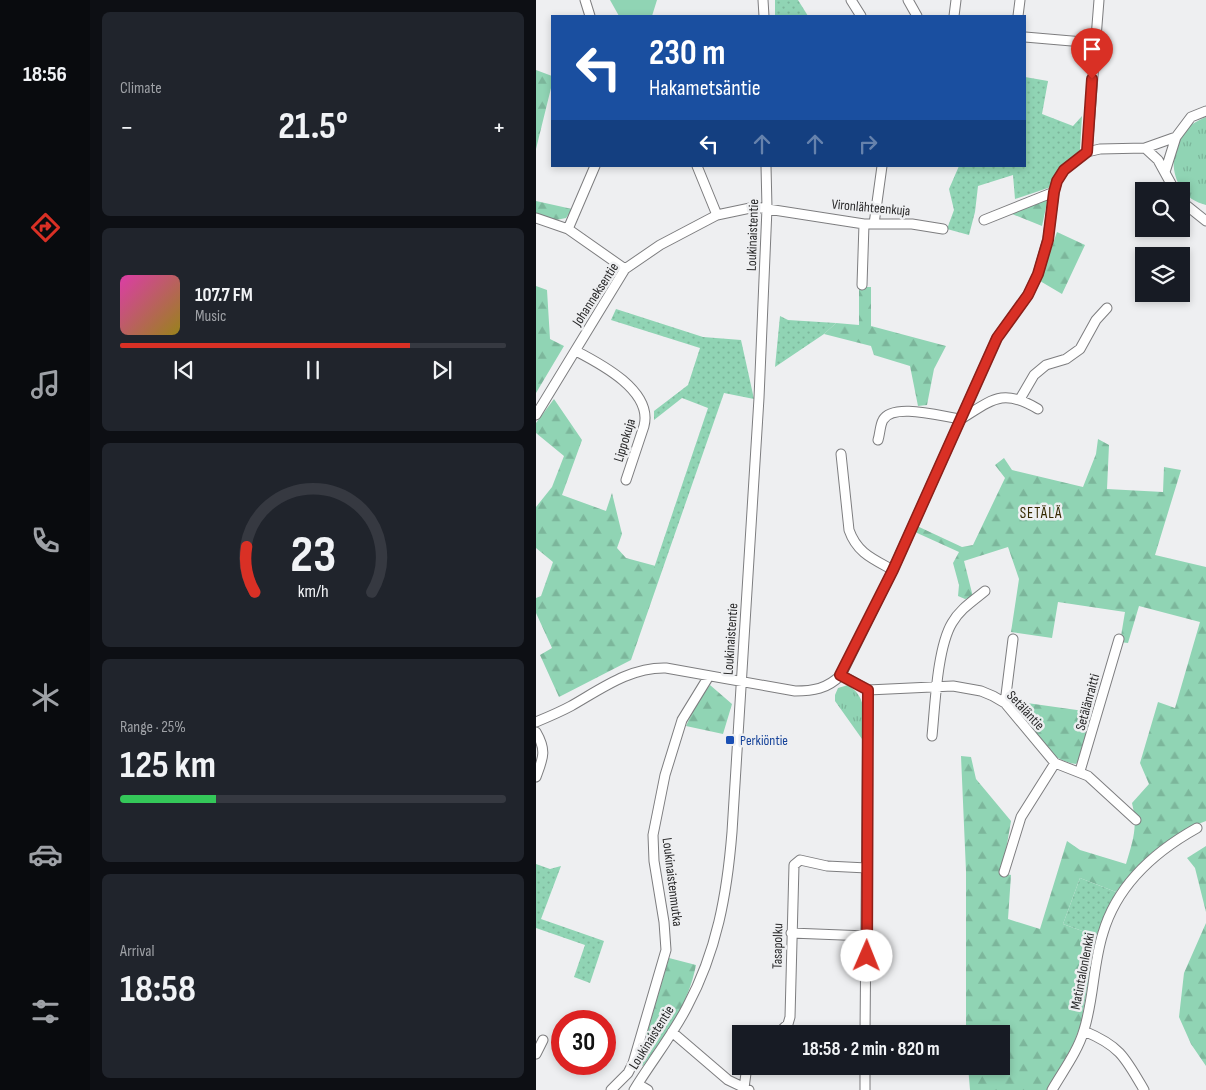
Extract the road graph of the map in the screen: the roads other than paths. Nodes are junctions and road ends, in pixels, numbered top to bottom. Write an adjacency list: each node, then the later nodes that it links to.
1 (585, 0): 8 (street)
2 (763, 0): 9 (street)
3 (851, 0): 10 (street)
4 (908, 0): 11 (street)
5 (956, 0): 12 (street)
6 (1020, 0): 13 (street)
7 (1099, 0): 15 (street)
8 (590, 15)
9 (764, 15)
10 (860, 15)
11 (916, 15)
12 (954, 15)
13 (1018, 15)
14 (1026, 37): 15 (street)
15 (1095, 43): 19 (street)
16 (1206, 112): 17 (street)
17 (1176, 137): 18 (street); 24 (street)
18 (1145, 148): 19 (street); 24 (street)
19 (1087, 152): 26 (street)
20 (595, 167): 35 (street)
21 (697, 167): 29 (street)
22 (766, 167): 27 (street, Loukinaistentie)
23 (882, 167): 34 (street)
24 (1165, 172): 25 (street)
25 (1170, 182)
26 (1054, 192): 31 (street); 44 (street)
27 (767, 208): 29 (street, Johanneksentie); 33 (street, Vironlähteenkuja); 54 (street, Loukinaistentie)
28 (1190, 208): 32 (street)
29 (717, 215): 37 (street, Johanneksentie)
30 (536, 218): 35 (street)
31 (984, 220)
32 (1206, 221)
33 (864, 224): 34 (street, Vironlähteenkuja); 38 (street)
34 (874, 224): 36 (street, Vironlähteenkuja)
35 (568, 228): 37 (street)
36 (943, 229)
37 (625, 269): 40 (street, Johanneksentie)
38 (862, 285)
39 (1106, 308): 41 (street)
40 (576, 351): 43 (street, Johanneksentie); 47 (street, Lippokuja)
41 (1020, 399): 42 (street); 44 (street)
42 (1038, 409)
43 (536, 415)
44 (961, 420): 45 (street); 48 (street)
45 (878, 440)
46 (841, 454): 48 (street)
47 (626, 480)
48 (893, 570): 52 (street)
49 (985, 592): 55 (street)
50 (1013, 639): 57 (street)
51 (1119, 639): 62 (street, Setälänraitti)
52 (840, 675): 54 (street); 56 (street)
53 (709, 676): 54 (street); 58 (street); 80 (street, Loukinaistenmutka)
54 (742, 682): 73 (street, Loukinaistentie)
55 (937, 685): 56 (street, Setäläntie); 57 (street, Setäläntie); 60 (street)
56 (868, 690): 66 (street)
57 (1005, 703): 61 (street, Setäläntie)
58 (536, 722)
59 (536, 732): 63 (street)
60 (932, 736)
61 (1055, 763): 62 (street); 67 (street)
62 (1080, 771): 64 (street)
63 (536, 777)
64 (1136, 820)
65 (1196, 828): 72 (street, Matintalonlenkki)
66 (867, 868): 68 (street, Tasapolku); 69 (street)
67 (1004, 872)
68 (791, 933): 69 (street); 70 (street, Tasapolku)
69 (867, 936): 71 (street)
70 (785, 1025)
71 (865, 1025)
72 (1084, 1031): 83 (street, Matintalonlenkki); 84 (street)
73 (672, 1032): 78 (street, Loukinaistentie); 79 (street)
74 (543, 1040): 75 (street)
75 (536, 1054)
76 (747, 1075): 79 (street)
77 (865, 1075): 82 (street)
78 (636, 1087): 81 (street)
79 (747, 1089)
80 (611, 1090)
81 (648, 1090)
82 (865, 1090)
83 (1052, 1090)
84 (1144, 1090)

